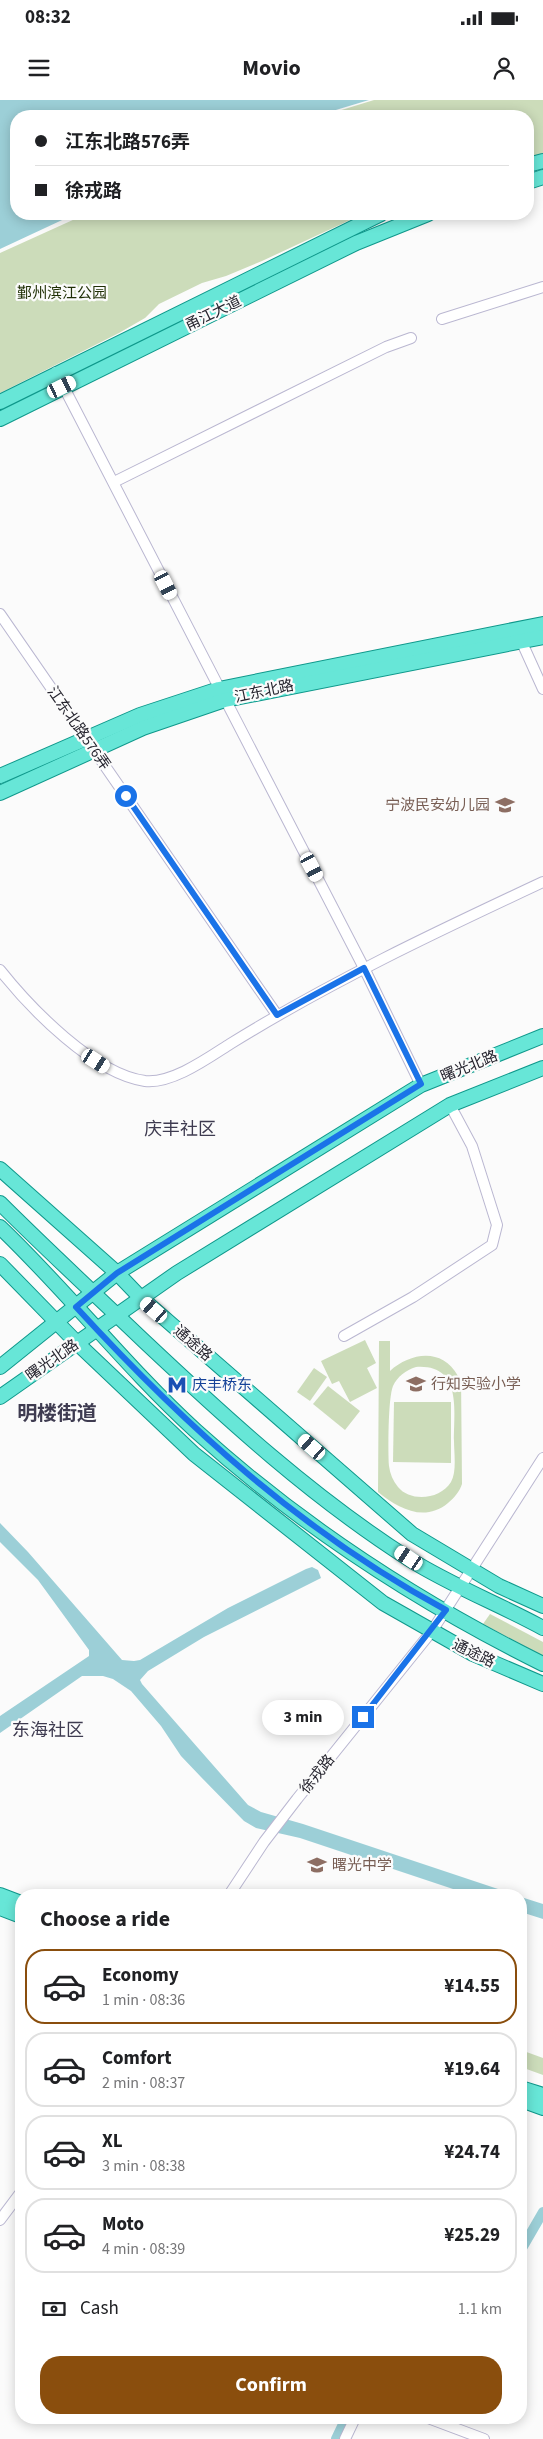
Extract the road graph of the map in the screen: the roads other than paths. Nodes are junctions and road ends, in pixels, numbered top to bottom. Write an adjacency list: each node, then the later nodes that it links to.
1 (368, 220): 6 (main road, 甬江大道)
2 (413, 220): 7 (main road, 甬江大道)
3 (543, 287): 4 (street)
4 (442, 319)
5 (411, 338): 10 (street)
6 (56, 372): 7 (street); 8 (main road, 甬江大道)
7 (62, 387): 9 (main road, 甬江大道); 10 (street)
8 (0, 402)
9 (0, 419)
10 (114, 482): 16 (street)
11 (0, 614): 17 (street, 江东北路576弄)
12 (543, 624): 13 (main road, 江东北路)
13 (519, 636): 14 (main road, 江东北路); 15 (street); 16 (main road, 江东北路)
14 (543, 637)
15 (543, 689)
16 (222, 694): 17 (main road, 江东北路); 18 (main road, 江东北路); 22 (street)
17 (86, 737): 18 (street, 江东北路576弄); 19 (main road, 江东北路)
18 (94, 749): 20 (main road, 江东北路); 24 (street, 江东北路576弄)
19 (0, 776)
20 (0, 793)
21 (543, 882): 22 (street)
22 (364, 968): 24 (street); 27 (street)
23 (0, 970): 24 (street)
24 (277, 1015)
25 (543, 1036): 27 (main road, 曙光北路)
26 (543, 1068): 28 (main road, 曙光北路)
27 (421, 1084): 33 (main road, 曙光北路)
28 (450, 1105): 35 (main road, 曙光北路); 40 (street)
29 (0, 1169): 33 (main road, 通途路)
30 (0, 1202): 34 (main road, 通途路)
31 (0, 1227): 36 (main road, 通途路)
32 (0, 1264): 38 (main road, 通途路)
33 (117, 1273): 34 (main road, 曙光北路); 35 (main road, 通途路)
34 (93, 1293): 36 (main road, 曙光北路); 37 (main road, 通途路)
35 (140, 1297): 37 (main road, 曙光北路); 45 (main road, 通途路)
36 (76, 1307): 38 (main road, 曙光北路); 39 (main road, 通途路)
37 (116, 1314): 39 (main road, 曙光北路); 46 (main road, 通途路)
38 (57, 1323): 41 (main road, 通途路); 42 (main road, 曙光北路)
39 (95, 1329): 41 (main road, 曙光北路); 48 (main road, 通途路)
40 (344, 1336)
41 (76, 1343): 43 (main road, 曙光北路); 50 (main road, 通途路)
42 (0, 1367)
43 (0, 1397)
44 (543, 1458): 45 (street, 徐戎路)
45 (472, 1570): 46 (street, 徐戎路); 47 (main road, 通途路)
46 (459, 1588): 48 (street, 徐戎路); 49 (main road, 通途路)
47 (543, 1606)
48 (446, 1610): 50 (street, 徐戎路); 51 (main road, 通途路)
49 (543, 1628)
50 (432, 1631): 52 (main road, 通途路); 53 (street, 徐戎路)
51 (543, 1664)
52 (543, 1684)
53 (233, 1889)
54 (0, 1895): 55 (main road)
55 (15, 1901)
56 (0, 1908): 57 (main road)
57 (15, 1914)
58 (527, 2090): 59 (main road)
59 (543, 2096)
60 (527, 2102): 61 (main road)
61 (543, 2108)
62 (15, 2200): 63 (street)
63 (0, 2220)
64 (353, 2424): 66 (street)
65 (444, 2424): 67 (street)
66 (345, 2439)
67 (484, 2439)

